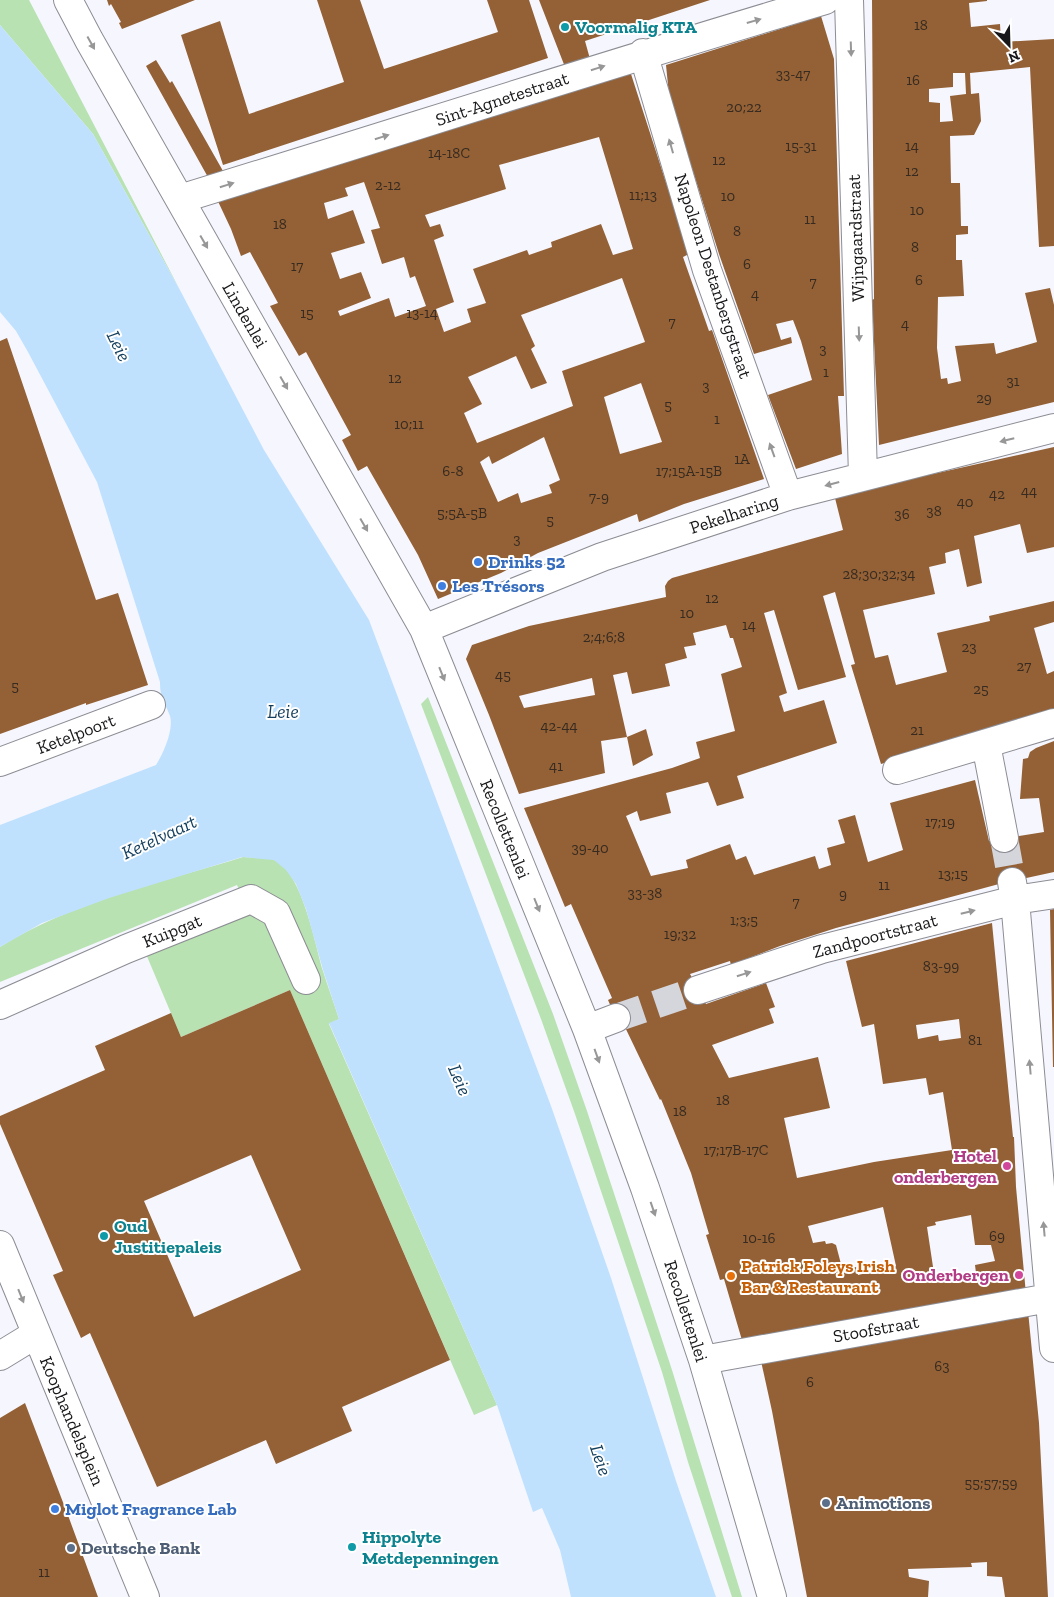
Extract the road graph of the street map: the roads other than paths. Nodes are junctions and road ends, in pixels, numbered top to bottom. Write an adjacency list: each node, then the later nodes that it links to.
1 (68, 0): 5 (street, Lindenlei, one-way to 5)
2 (825, 0): 4 (street, Sint-Agnetestraat, one-way to 2)
3 (849, 0): 7 (street, Wijngaardstraat, one-way to 7)
4 (644, 53): 5 (street, Sint-Agnetestraat, one-way to 4); 8 (street, Napoleon Destanbergstraat, one-way to 4)
5 (180, 199): 9 (street, Lindenlei, one-way to 9)
6 (1054, 428): 7 (street, Pekelharing, one-way to 7)
7 (862, 476): 8 (street, Pekelharing, one-way to 8)
8 (788, 496): 9 (street, Pekelharing)
9 (424, 629): 22 (street, Recollettenlei, one-way to 22)
10 (151, 705): 13 (street, Ketelpoort)
11 (1054, 724): 12 (street)
12 (986, 744): 14 (street); 15 (street)
13 (0, 762)
14 (897, 770)
15 (1004, 838)
16 (1014, 891): 17 (street, Zandpoortstraat); 19 (street, Zandpoortstraat, one-way to 16); 24 (street, one-way to 16)
17 (1054, 894)
18 (306, 980): 20 (street, Kuipgat)
19 (698, 990)
20 (0, 1005)
21 (616, 1018): 22 (street)
22 (587, 1029): 28 (street, Recollettenlei, one-way to 28)
23 (0, 1245): 25 (street, Koophandelsplein, one-way to 25)
24 (1050, 1298): 26 (street); 28 (street, Stoofstraat)
25 (36, 1334): 27 (street); 29 (street, Koophandelsplein)
26 (1054, 1348)
27 (0, 1356)
28 (703, 1360): 30 (street, Recollettenlei)
29 (145, 1597)
30 (772, 1597)

